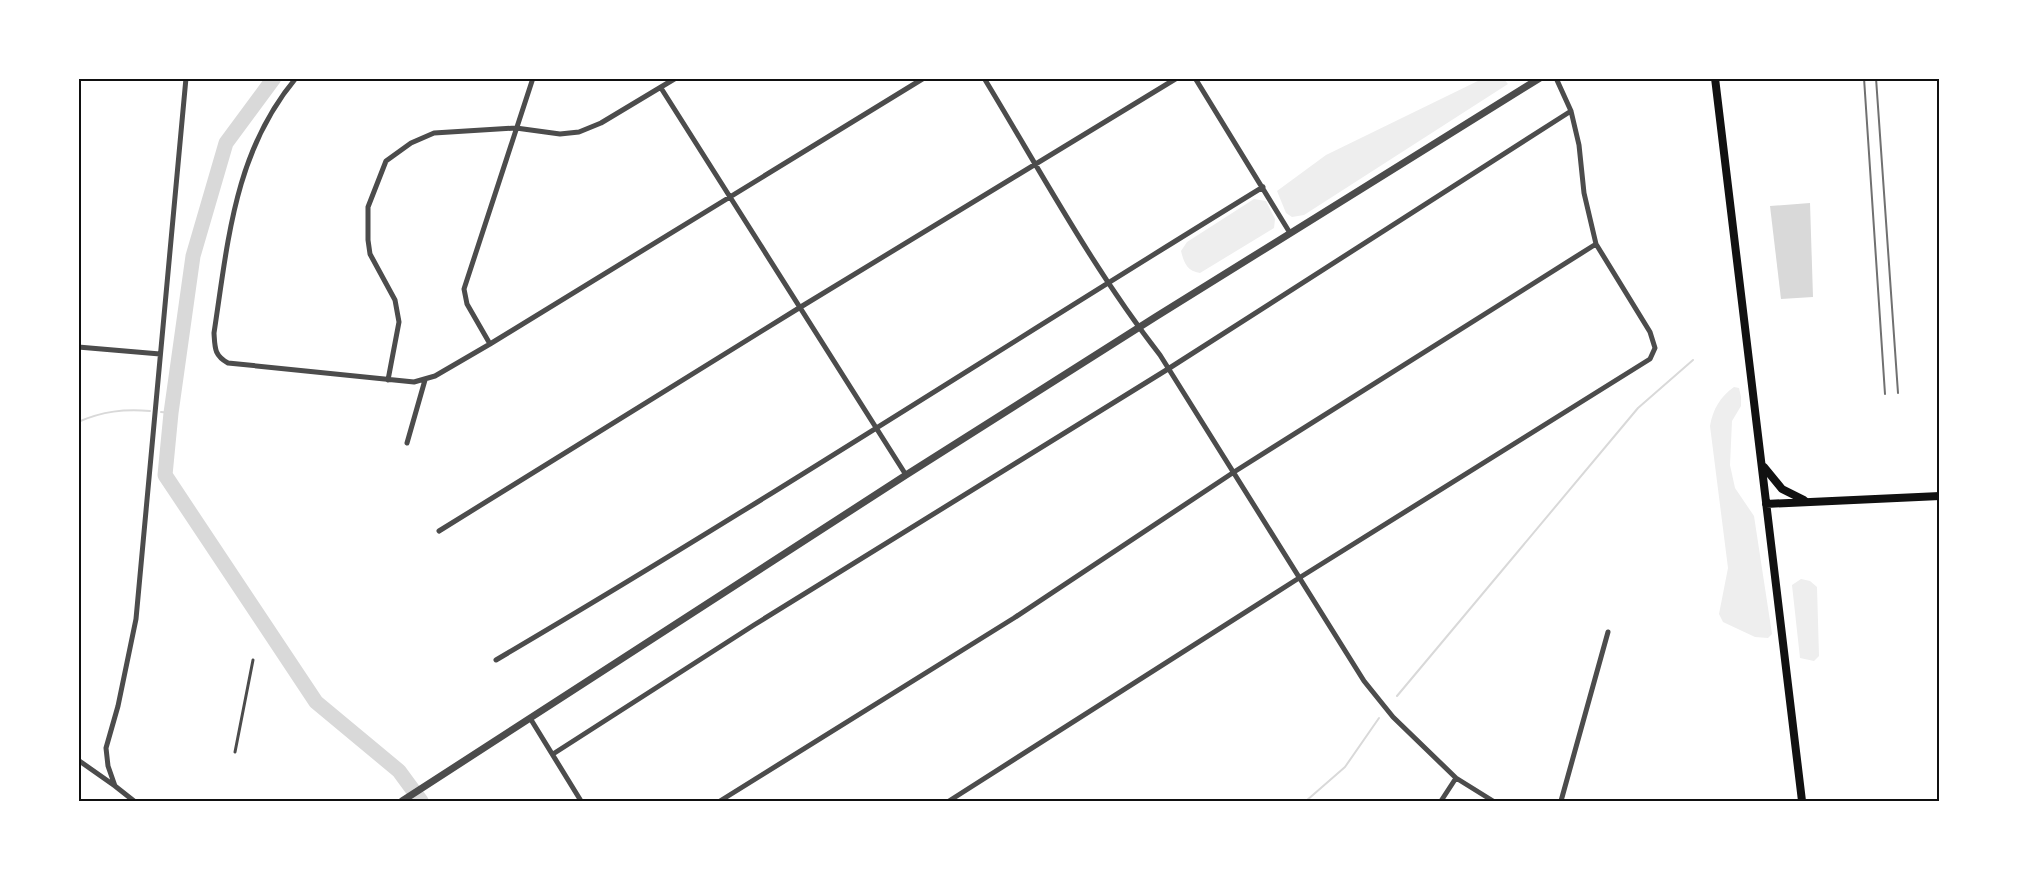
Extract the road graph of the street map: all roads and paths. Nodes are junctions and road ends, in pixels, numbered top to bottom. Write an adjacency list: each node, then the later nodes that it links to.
1 (186, 78): 25 (street)
2 (296, 78): 27 (street)
3 (533, 78): 14 (street)
4 (676, 78): 12 (street)
5 (924, 78): 17 (street)
6 (984, 78): 15 (street)
7 (1177, 78): 15 (street)
8 (1195, 78): 16 (street)
9 (1540, 78): 18 (street)
10 (1556, 78): 13 (street)
11 (1715, 78): 31 (main road)
12 (661, 87): 14 (street); 17 (street)
13 (1571, 111): 19 (street); 26 (street)
14 (513, 128): 23 (street); 27 (street)
15 (1036, 163): 20 (street); 21 (street)
16 (1263, 187): 18 (street); 20 (street)
17 (729, 198): 21 (street); 23 (street)
18 (1290, 233): 22 (street)
19 (1596, 244): 32 (street); 38 (street)
20 (1107, 283): 22 (street); 29 (street)
21 (799, 308): 29 (street); 37 (street)
22 (1138, 328): 26 (street); 33 (street)
23 (490, 344): 28 (street)
24 (78, 347): 25 (street)
25 (160, 354): 47 (street)
26 (1168, 369): 32 (street); 44 (street)
27 (388, 380): 28 (street)
28 (425, 380): 30 (street)
29 (877, 430): 33 (street); 41 (street)
30 (407, 443)
31 (1761, 462): 35 (main road); 36 (main road)
32 (1234, 472): 38 (street); 51 (street)
33 (906, 475): 42 (street)
34 (1940, 495): 35 (main road)
35 (1807, 502): 36 (main road)
36 (1766, 504): 56 (main road)
37 (439, 531)
38 (1299, 578): 46 (street); 52 (street)
39 (1608, 632): 55 (street)
40 (253, 660): 43 (lane)
41 (496, 660)
42 (530, 718): 44 (street); 49 (street)
43 (235, 752)
44 (553, 754): 50 (street)
45 (78, 760): 47 (street)
46 (1456, 778): 53 (street); 54 (street)
47 (115, 786): 48 (street)
48 (134, 801)
49 (402, 801)
50 (580, 801)
51 (720, 801)
52 (949, 801)
53 (1441, 801)
54 (1493, 801)
55 (1561, 801)
56 (1802, 801)

